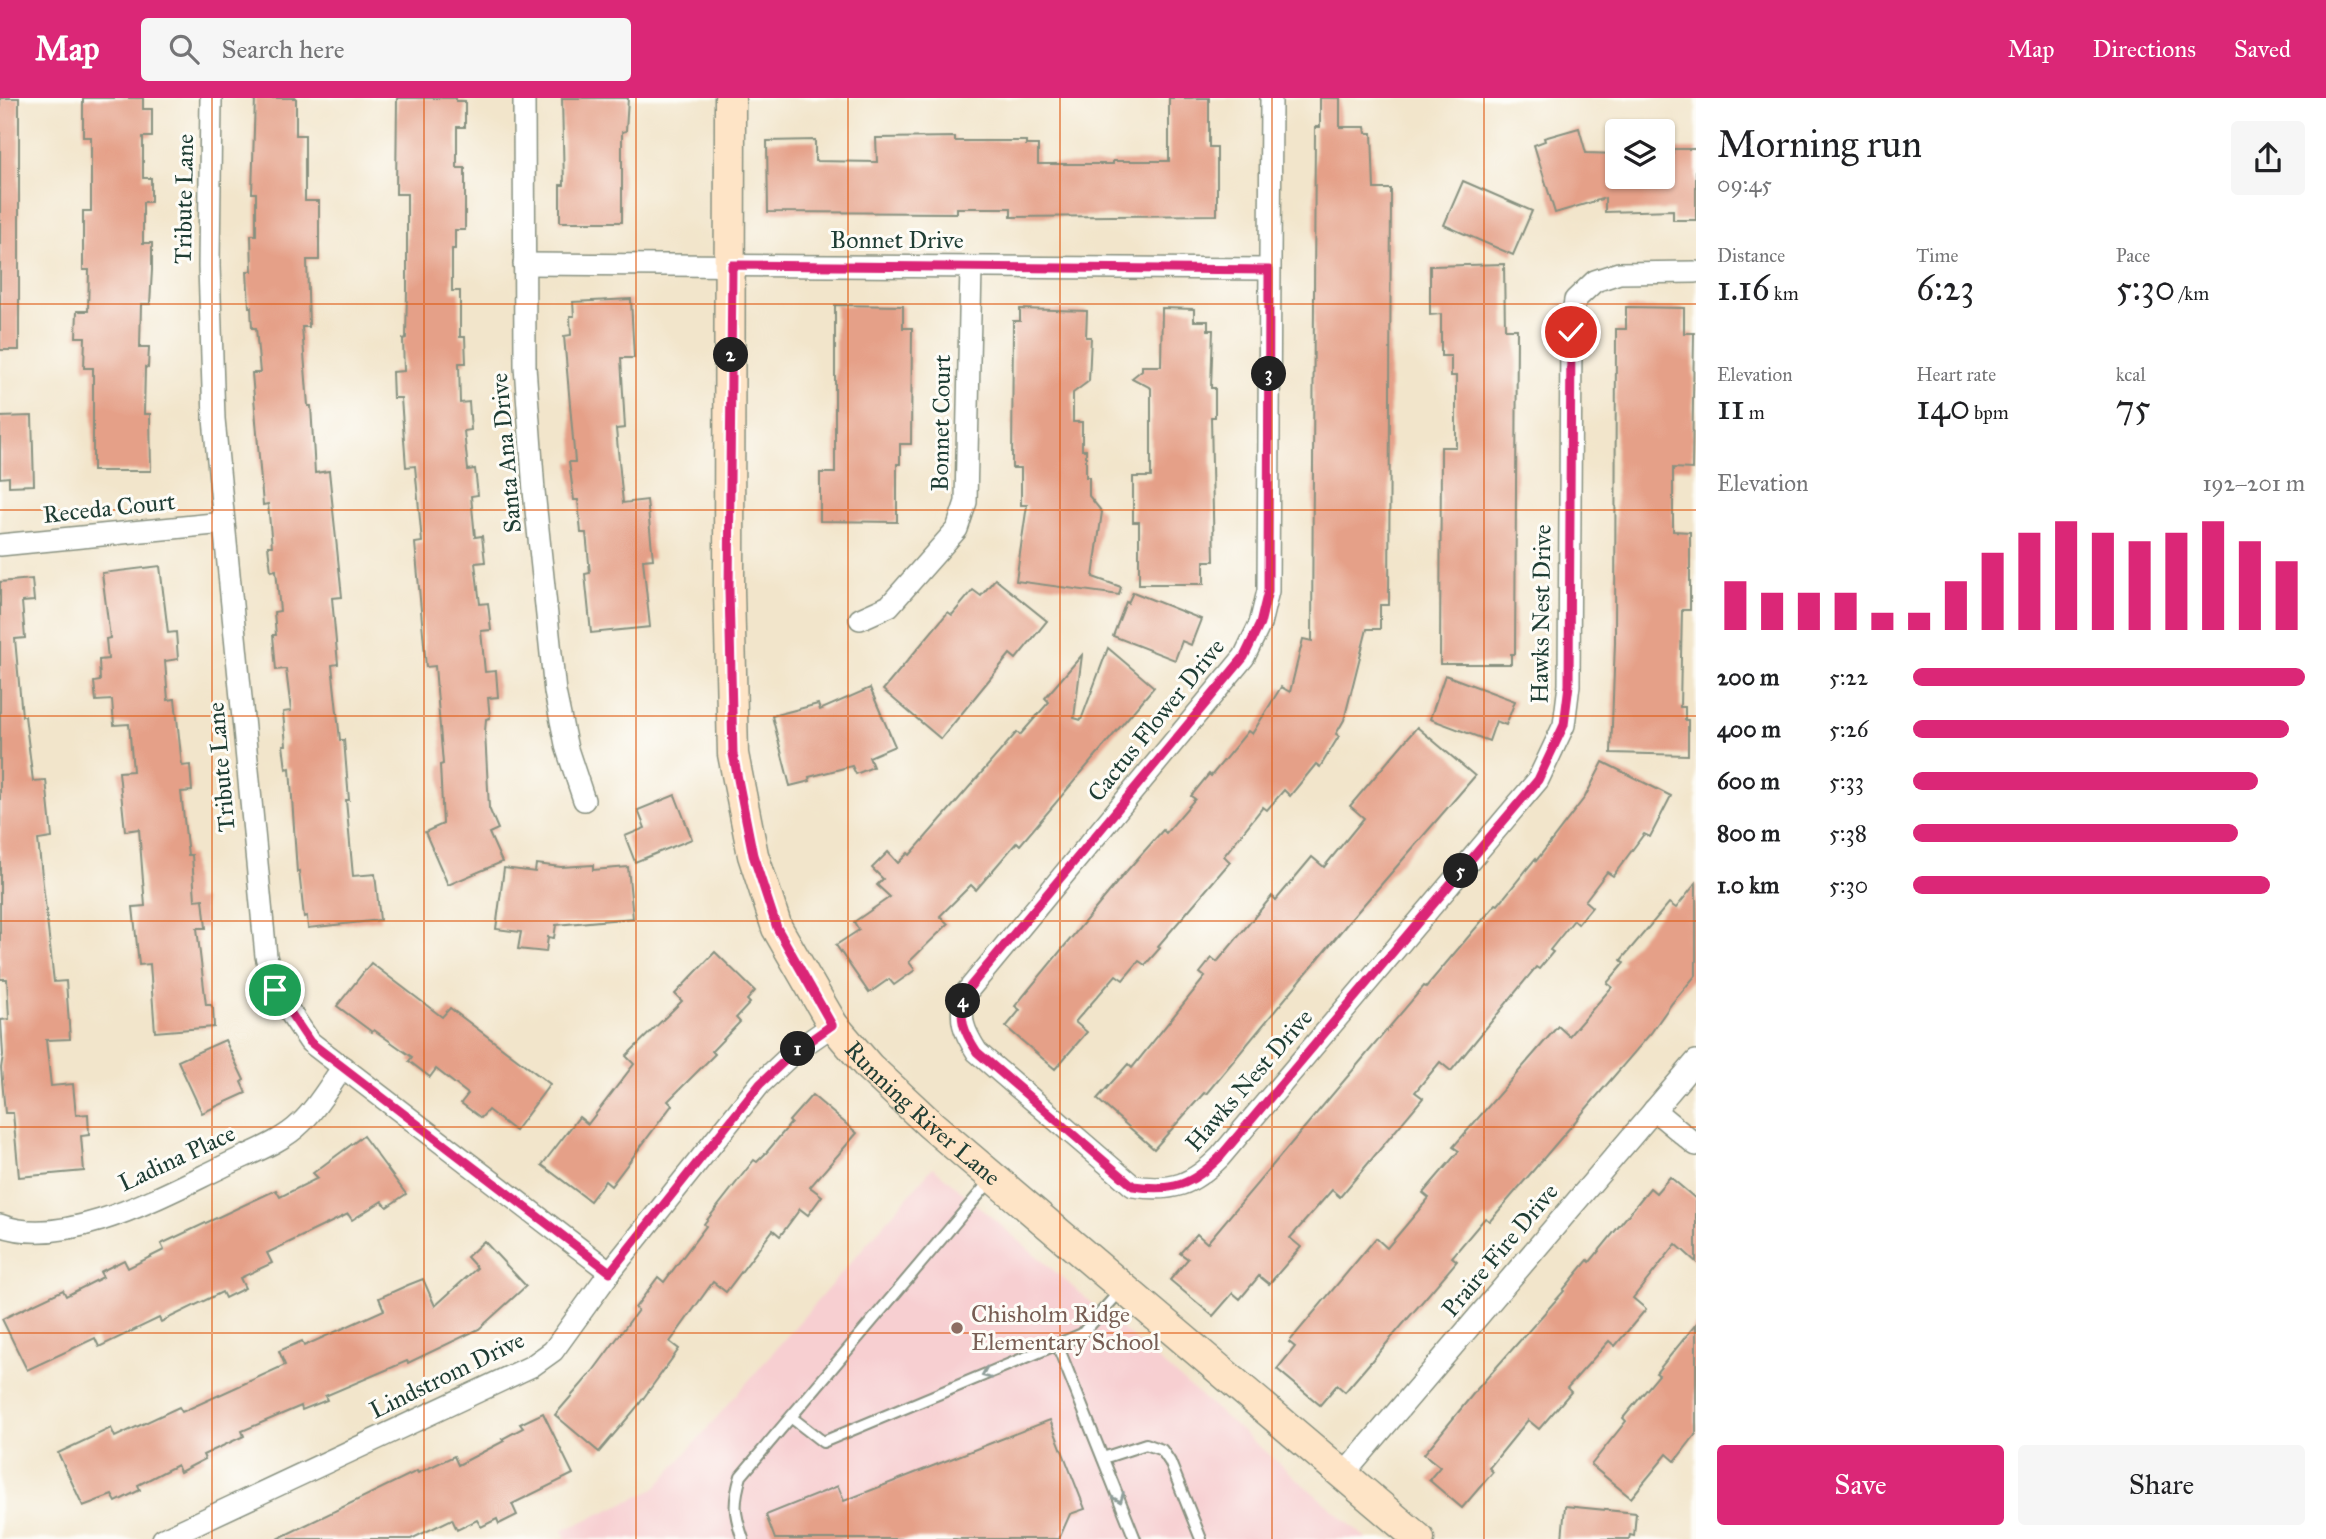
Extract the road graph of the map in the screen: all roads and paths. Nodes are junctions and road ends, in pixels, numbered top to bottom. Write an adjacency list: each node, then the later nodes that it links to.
1 (211, 98): 10 (street, Tribute Lane)
2 (524, 98): 5 (street, Santa Ana Drive)
3 (730, 98): 6 (street, Running River Lane)
4 (1271, 98): 8 (street, Cactus Flower Drive)
5 (524, 264): 6 (street, Bonnet Drive); 13 (street, Santa Ana Drive)
6 (732, 265): 7 (street, Bonnet Drive); 14 (street, Running River Lane)
7 (971, 267): 8 (street, Bonnet Drive); 12 (street, Bonnet Court)
8 (1269, 270): 18 (street, Cactus Flower Drive)
9 (1696, 272): 18 (street, Hawks Nest Drive)
10 (224, 523): 11 (street, Receda Court); 16 (street, Tribute Lane)
11 (0, 545)
12 (860, 619)
13 (584, 800)
14 (832, 1025): 20 (street, Running River Lane); 22 (street, Lindstrom Drive)
15 (1696, 1061): 17 (street, Praire Fire Drive)
16 (343, 1067): 21 (street, Ladina Place); 22 (street, Tribute Lane)
17 (1654, 1110): 19 (street); 27 (street, Praire Fire Drive)
18 (1055, 1120)
19 (1696, 1145)
20 (993, 1177): 23 (street, Running River Lane); 25 (lane)
21 (0, 1225)
22 (610, 1272): 28 (street, Lindstrom Drive)
23 (1123, 1287): 24 (lane); 27 (street, Running River Lane)
24 (1057, 1344): 25 (lane, one-way to 25); 26 (lane)
25 (792, 1418): 31 (lane)
26 (1103, 1458): 32 (lane, one-way to 32); 33 (lane)
27 (1344, 1474): 34 (street, Running River Lane)
28 (205, 1519): 29 (street, Lindstrom Drive); 30 (street)
29 (163, 1539)
30 (213, 1539)
31 (743, 1539)
32 (1135, 1539)
33 (1201, 1539)
34 (1419, 1539)

